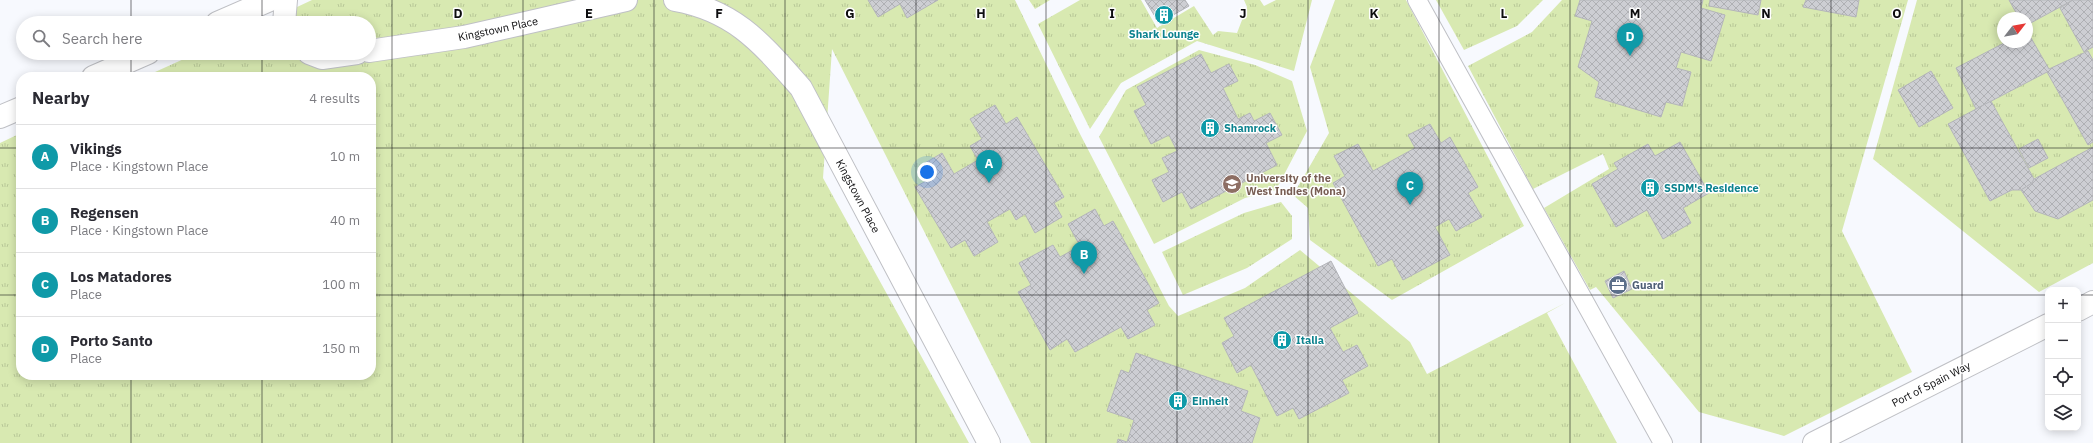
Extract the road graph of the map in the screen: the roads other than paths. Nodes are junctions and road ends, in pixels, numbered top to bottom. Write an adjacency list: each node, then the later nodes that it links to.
1 (270, 0): 6 (street)
2 (286, 0): 7 (street)
3 (626, 0): 8 (street, Kingstown Place)
4 (675, 0): 16 (street, Kingstown Place)
5 (1417, 0): 17 (lane)
6 (233, 16)
7 (285, 16)
8 (376, 50)
9 (132, 60): 10 (street)
10 (104, 72)
11 (16, 110): 12 (street)
12 (0, 117)
13 (2093, 302): 14 (street)
14 (2081, 308)
15 (2045, 327): 18 (street, Port of Spain Way)
16 (989, 443)
17 (1663, 443)
18 (1814, 443)

